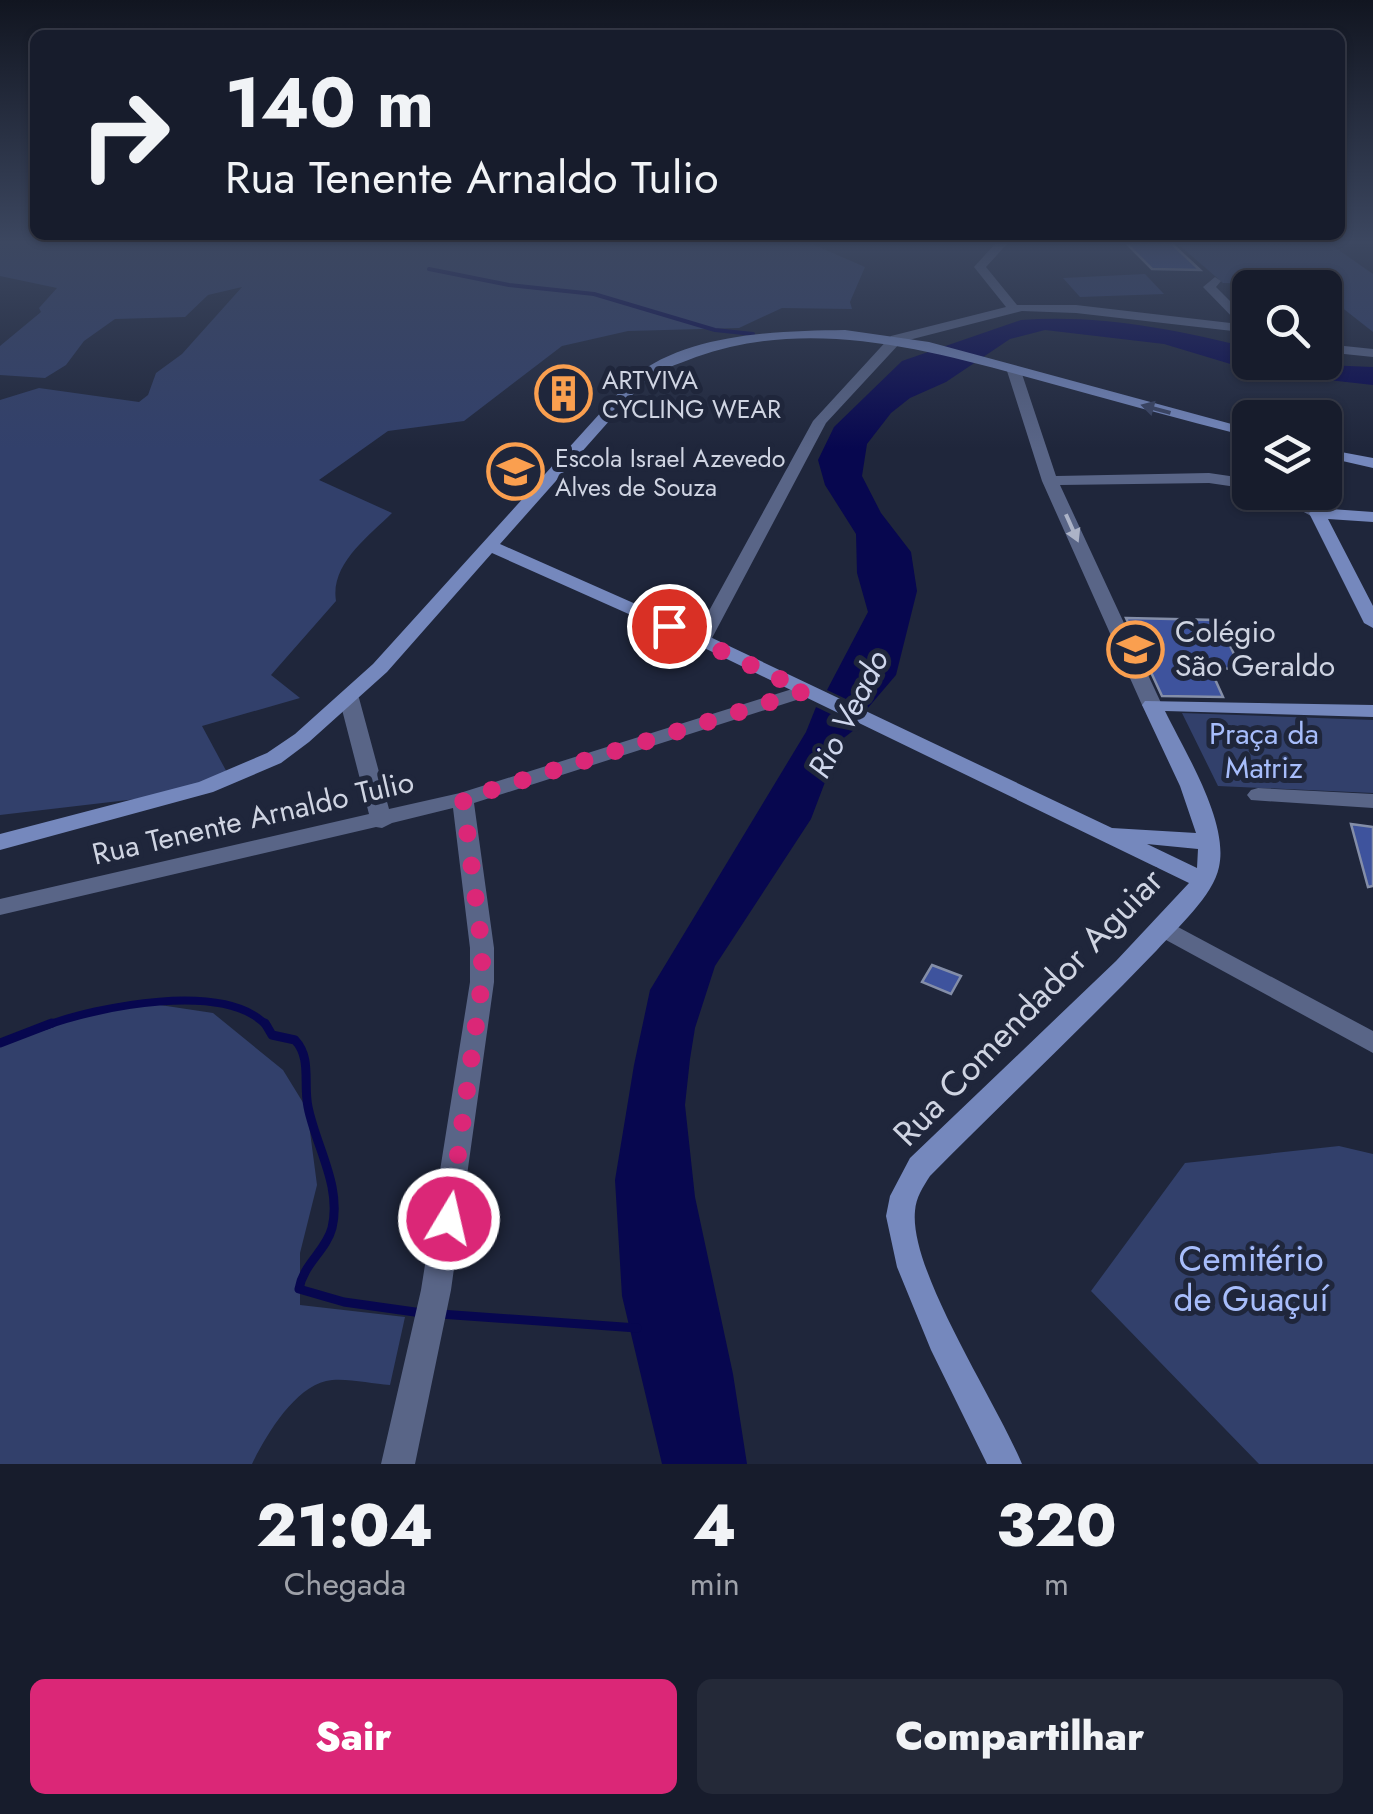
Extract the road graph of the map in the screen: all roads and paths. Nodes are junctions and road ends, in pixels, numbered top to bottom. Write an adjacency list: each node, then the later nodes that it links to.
1 (998, 312): 4 (street)
2 (1104, 312): 3 (street)
3 (1232, 328)
4 (896, 339): 7 (street); 16 (street); 18 (street)
5 (1342, 346): 6 (street)
6 (1373, 349)
7 (1014, 371): 8 (street, one-way to 7); 11 (street)
8 (1232, 428)
9 (1342, 457): 10 (street)
10 (1373, 463)
11 (1050, 481): 12 (street); 21 (street, one-way to 21)
12 (1232, 481)
13 (1307, 510): 14 (street)
14 (1319, 517): 15 (street); 17 (street)
15 (1373, 520)
16 (491, 546): 18 (street); 20 (street)
17 (1373, 623)
18 (702, 640): 19 (street)
19 (813, 695): 24 (street, Rua Tenente Arnaldo Tulio); 27 (street)
20 (349, 698): 26 (street); 28 (street)
21 (1152, 705): 22 (street); 29 (street)
22 (1373, 711)
23 (1258, 794): 25 (street)
24 (463, 799): 26 (street, Rua Tenente Arnaldo Tulio); 34 (street)
25 (1373, 801)
26 (382, 821): 31 (street, Rua Tenente Arnaldo Tulio)
27 (1104, 832): 29 (street); 30 (street)
28 (0, 842)
29 (1208, 842): 30 (street)
30 (1204, 880): 32 (street, Rua Comendador Aguiar)
31 (0, 907)
32 (1163, 928): 33 (street); 35 (street, Rua Comendador Aguiar)
33 (1373, 1044)
34 (398, 1464)
35 (1004, 1464)

